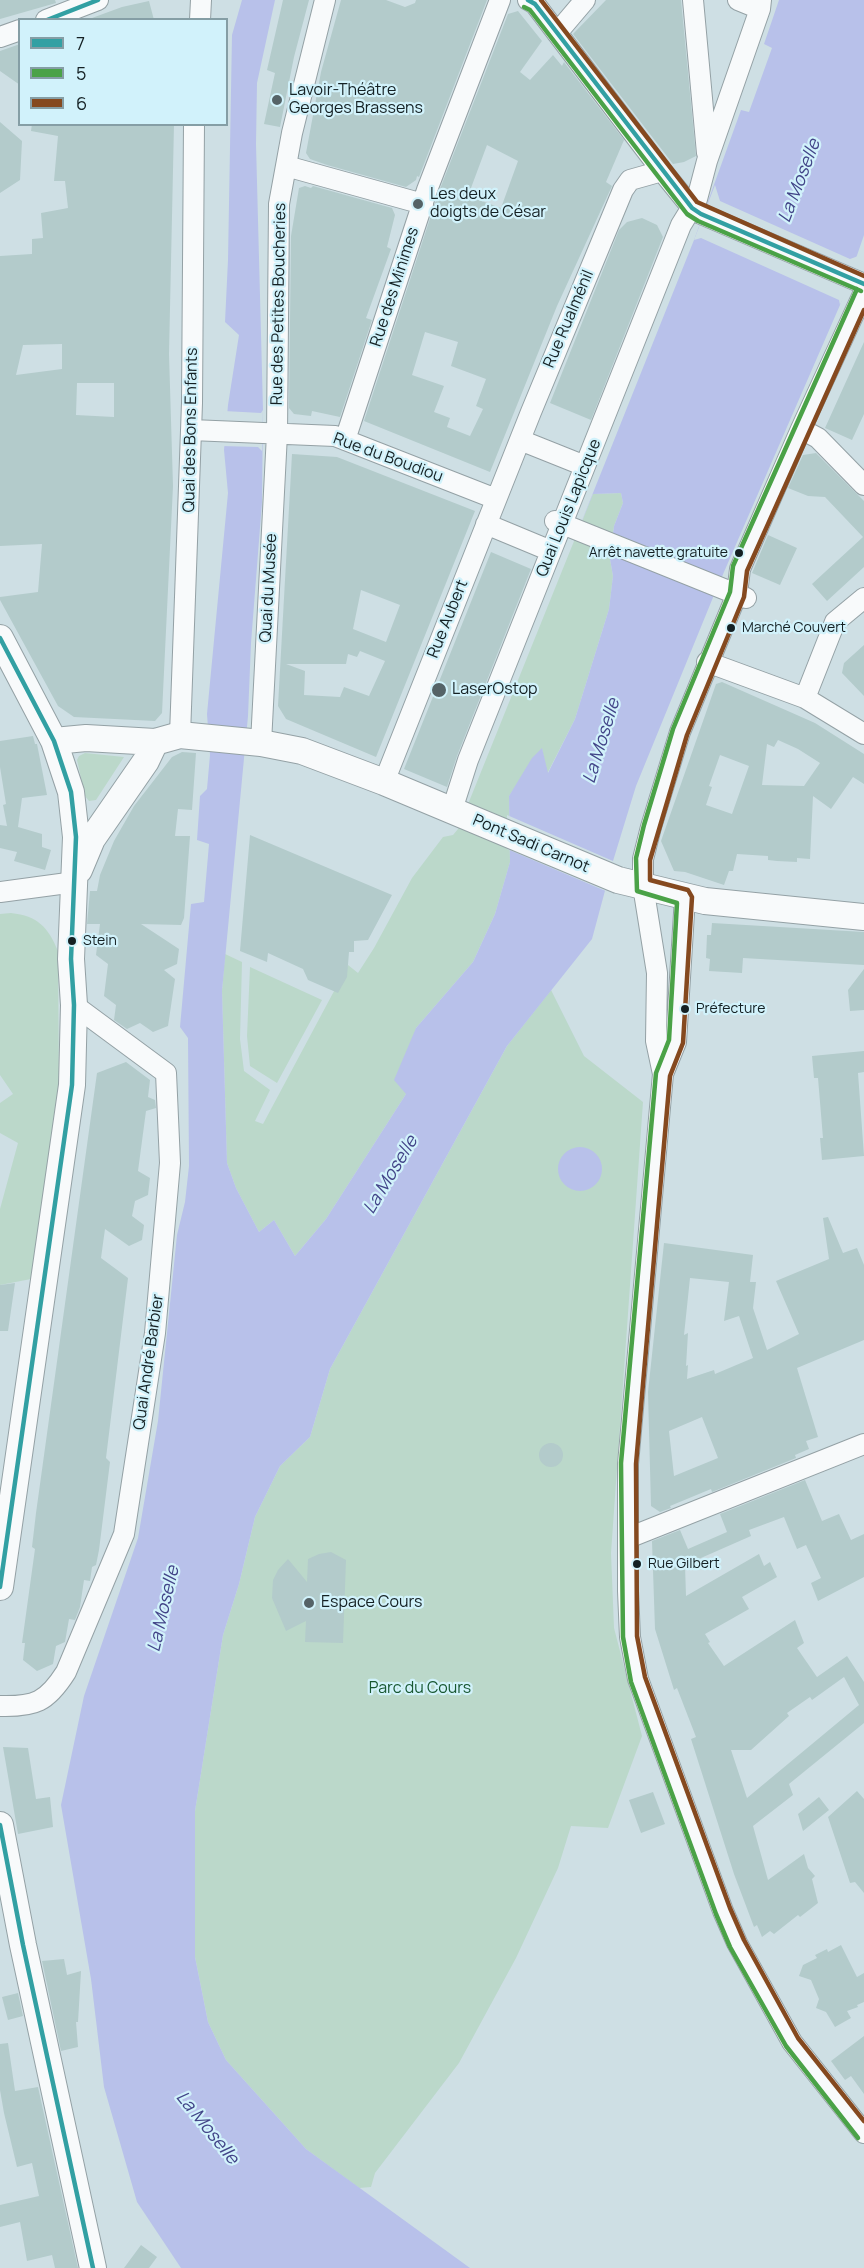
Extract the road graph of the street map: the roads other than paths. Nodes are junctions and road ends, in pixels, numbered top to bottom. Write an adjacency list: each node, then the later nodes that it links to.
1 (98, 0): 10 (street)
2 (201, 0): 11 (street)
3 (326, 0): 17 (street, Rue des Petites Boucheries)
4 (500, 0): 19 (street, Rue des Minimes)
5 (528, 0): 13 (street)
6 (585, 0): 13 (street)
7 (693, 0): 16 (street)
8 (738, 0): 9 (street)
9 (760, 5): 16 (street, Quai Louis Lapicque)
10 (51, 18)
11 (200, 18)
12 (18, 31): 14 (street)
13 (557, 33): 18 (street)
14 (0, 37)
15 (194, 126): 24 (street, Quai des Bons Enfants)
16 (708, 161): 20 (street, Quai Louis Lapicque)
17 (286, 166): 19 (street); 25 (street, Rue des Petites Boucheries)
18 (662, 171): 20 (street); 27 (street, Rue Rualménil)
19 (423, 204): 26 (street, Rue des Minimes)
20 (696, 211): 21 (street); 28 (street, Quai Louis Lapicque)
21 (856, 281)
22 (864, 292): 23 (street)
23 (801, 429): 29 (street); 34 (street)
24 (191, 430): 25 (street, Rue du Boudiou); 40 (street, Quai des Bons Enfants)
25 (270, 433): 26 (street, Rue du Boudiou); 43 (street, Quai du Musée)
26 (345, 440): 30 (street, Rue du Boudiou)
27 (520, 440): 28 (street); 30 (street, Rue Rualménil)
28 (585, 466): 31 (street, Quai Louis Lapicque)
29 (864, 485)
30 (498, 495): 32 (street, Rue Aubert)
31 (559, 523): 33 (street, Quai Louis Lapicque); 34 (street)
32 (486, 524): 33 (street); 44 (street, Rue Aubert)
33 (551, 551): 45 (street, Quai Louis Lapicque)
34 (741, 596): 37 (street)
35 (864, 598): 38 (street)
36 (0, 638): 41 (main road)
37 (708, 662): 38 (street); 47 (street)
38 (805, 698): 39 (street)
39 (864, 734)
40 (180, 735): 42 (main road); 43 (main road, Pont Sadi Carnot)
41 (54, 741): 42 (main road); 46 (main road)
42 (155, 742): 46 (main road)
43 (261, 743): 44 (main road, Pont Sadi Carnot)
44 (384, 782): 45 (main road, Pont Sadi Carnot)
45 (452, 810): 47 (main road, Pont Sadi Carnot)
46 (75, 882): 48 (street); 51 (main road)
47 (643, 886): 49 (main road, Pont Sadi Carnot); 52 (street)
48 (0, 892)
49 (695, 899): 50 (main road, Pont Sadi Carnot); 52 (street)
50 (864, 917)
51 (74, 1005): 55 (main road); 56 (street, Quai André Barbier)
52 (663, 1074): 54 (street)
53 (864, 1444): 54 (street)
54 (628, 1538): 58 (street)
55 (0, 1587)
56 (0, 1706)
57 (0, 1825): 59 (main road)
58 (864, 2133)
59 (93, 2268)

